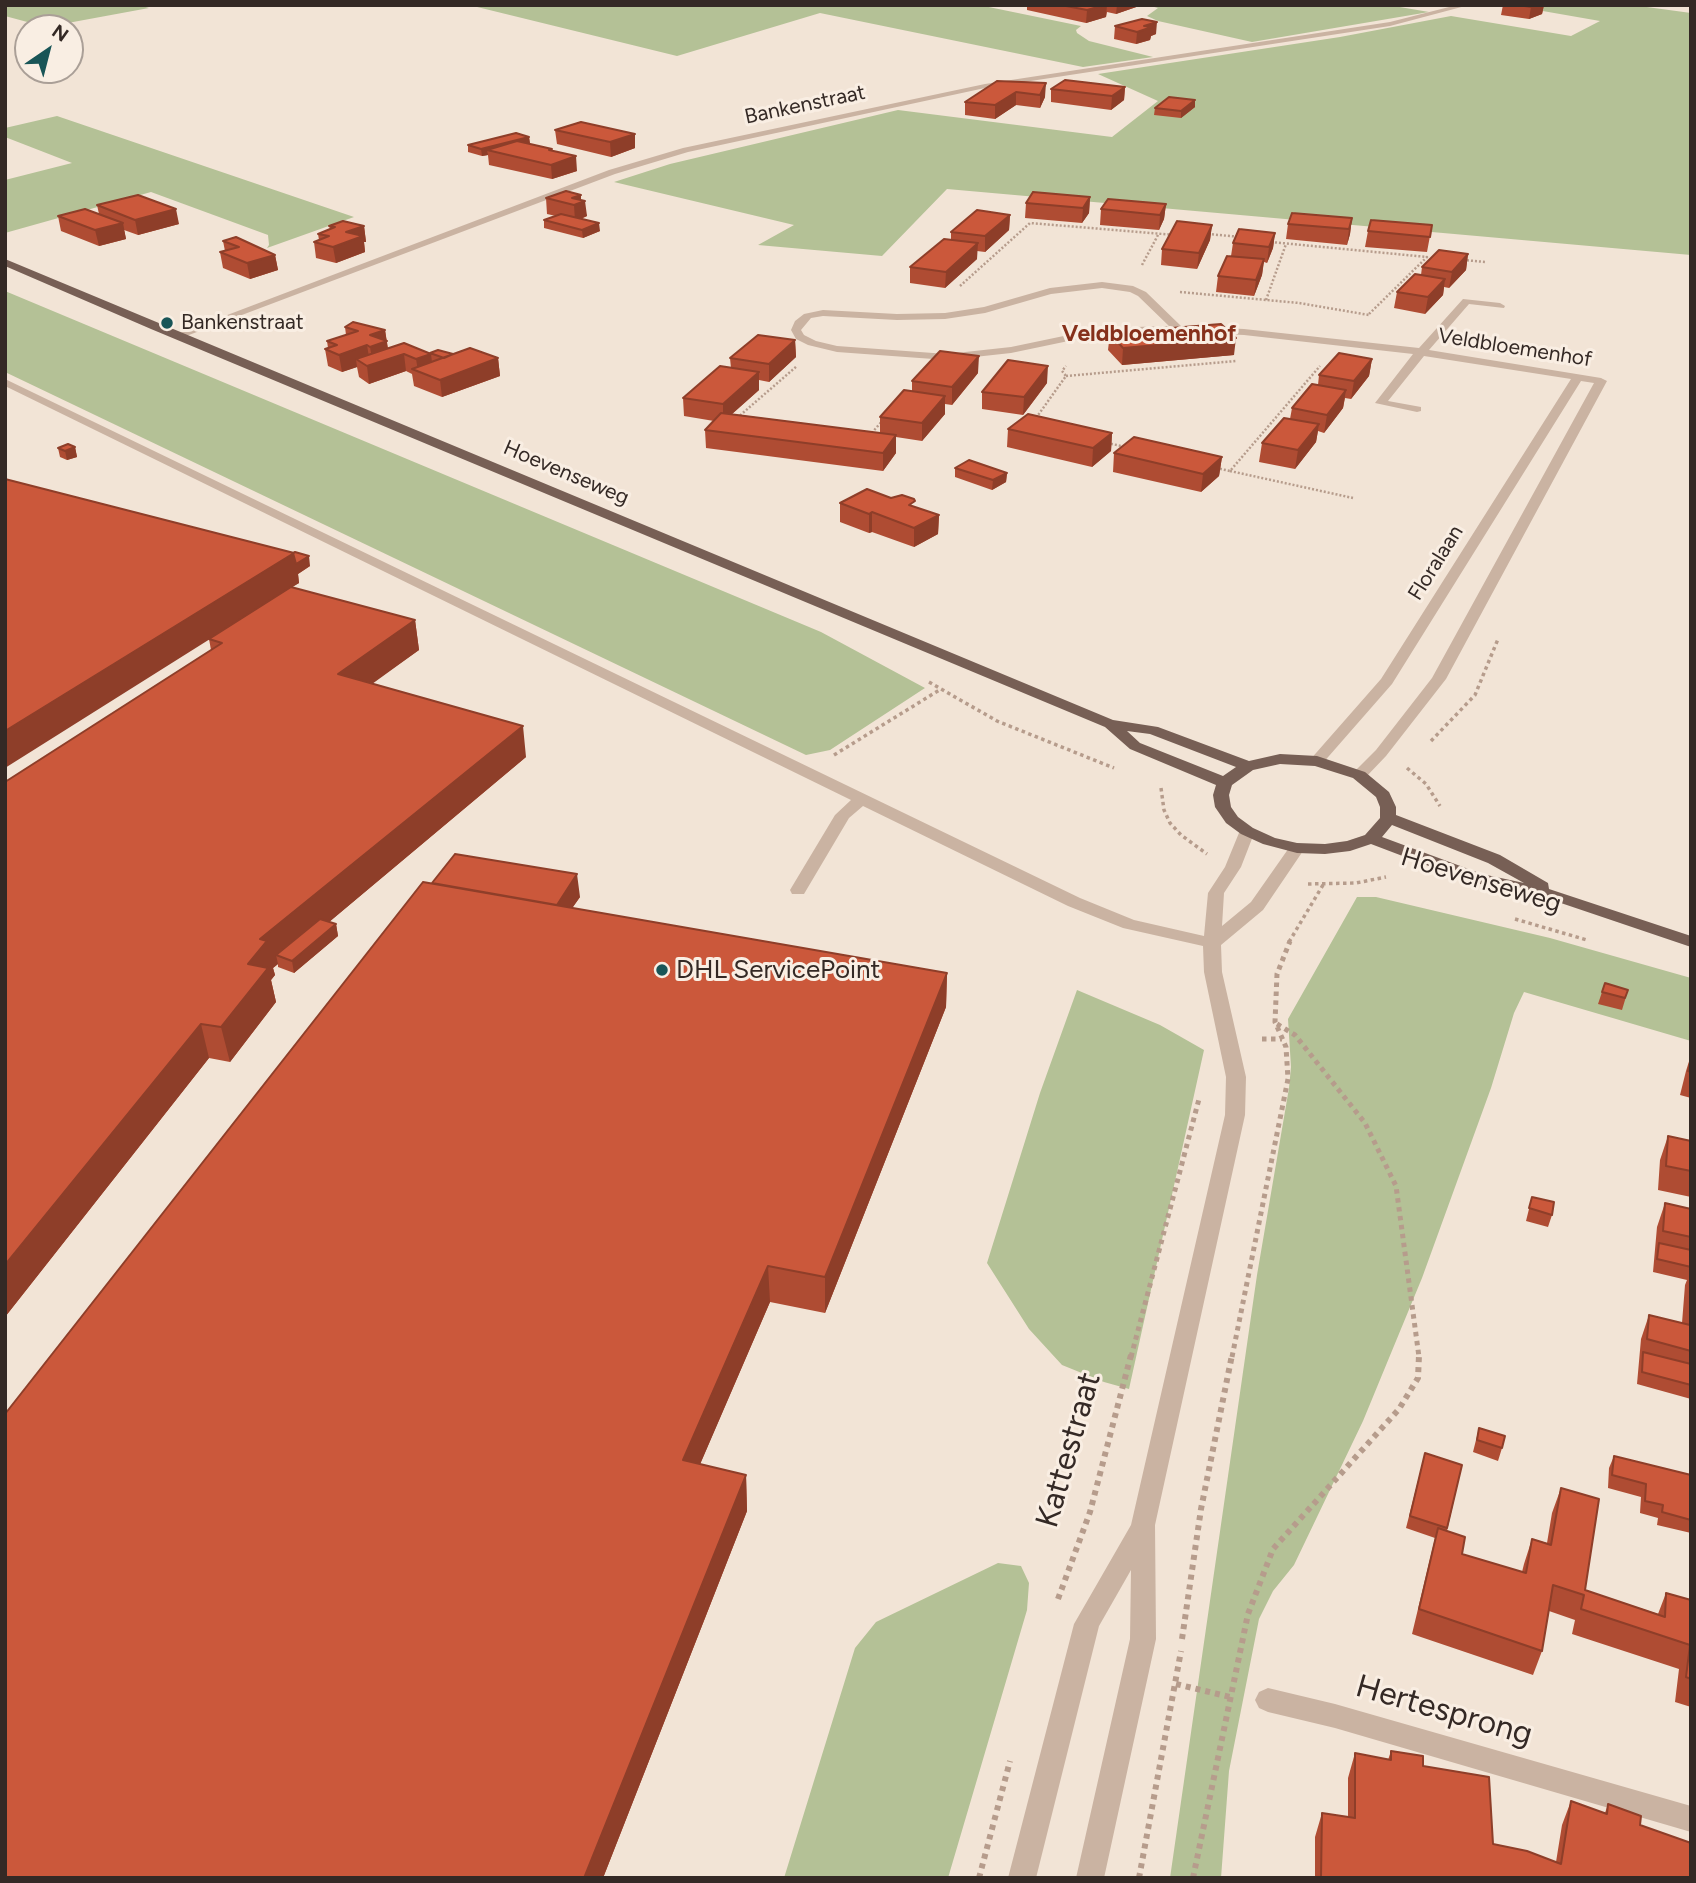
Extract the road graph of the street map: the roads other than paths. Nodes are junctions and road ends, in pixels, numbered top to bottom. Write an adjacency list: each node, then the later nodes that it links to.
1 (1466, 5): 5 (street, Bankenstraat)
2 (5, 262): 5 (main road, Hoevenseweg)
3 (1500, 306): 6 (street, Veldbloemenhof)
4 (1178, 328): 4 (street, Veldbloemenhof); 6 (street, Veldbloemenhof)
5 (177, 336): 10 (main road, Hoevenseweg)
6 (1422, 352): 7 (street, Veldbloemenhof); 9 (street, Veldbloemenhof)
7 (1578, 377): 11 (street, Floralaan); 13 (street, Veldbloemenhof)
8 (5, 382): 15 (street)
9 (1417, 409)
10 (1110, 724): 12 (main road, Hoevenseweg); 14 (main road, Hoevenseweg)
11 (1317, 761): 12 (main road); 13 (main road)
12 (1248, 766): 14 (main road)
13 (1359, 775): 16 (main road)
14 (1225, 783): 17 (main road)
15 (861, 799): 20 (street); 23 (street)
16 (1388, 818): 18 (main road); 21 (main road, Hoevenseweg)
17 (1247, 831): 19 (main road); 23 (street)
18 (1371, 838): 19 (main road); 21 (main road, Hoevenseweg)
19 (1297, 848): 23 (street)
20 (798, 890)
21 (1558, 896): 22 (main road, Hoevenseweg)
22 (1691, 942)
23 (1212, 943): 24 (street)
24 (1143, 1525): 27 (street); 28 (street)
25 (1268, 1700): 26 (street, Hertesprong)
26 (1691, 1819)
27 (1022, 1878)
28 (1090, 1878)

